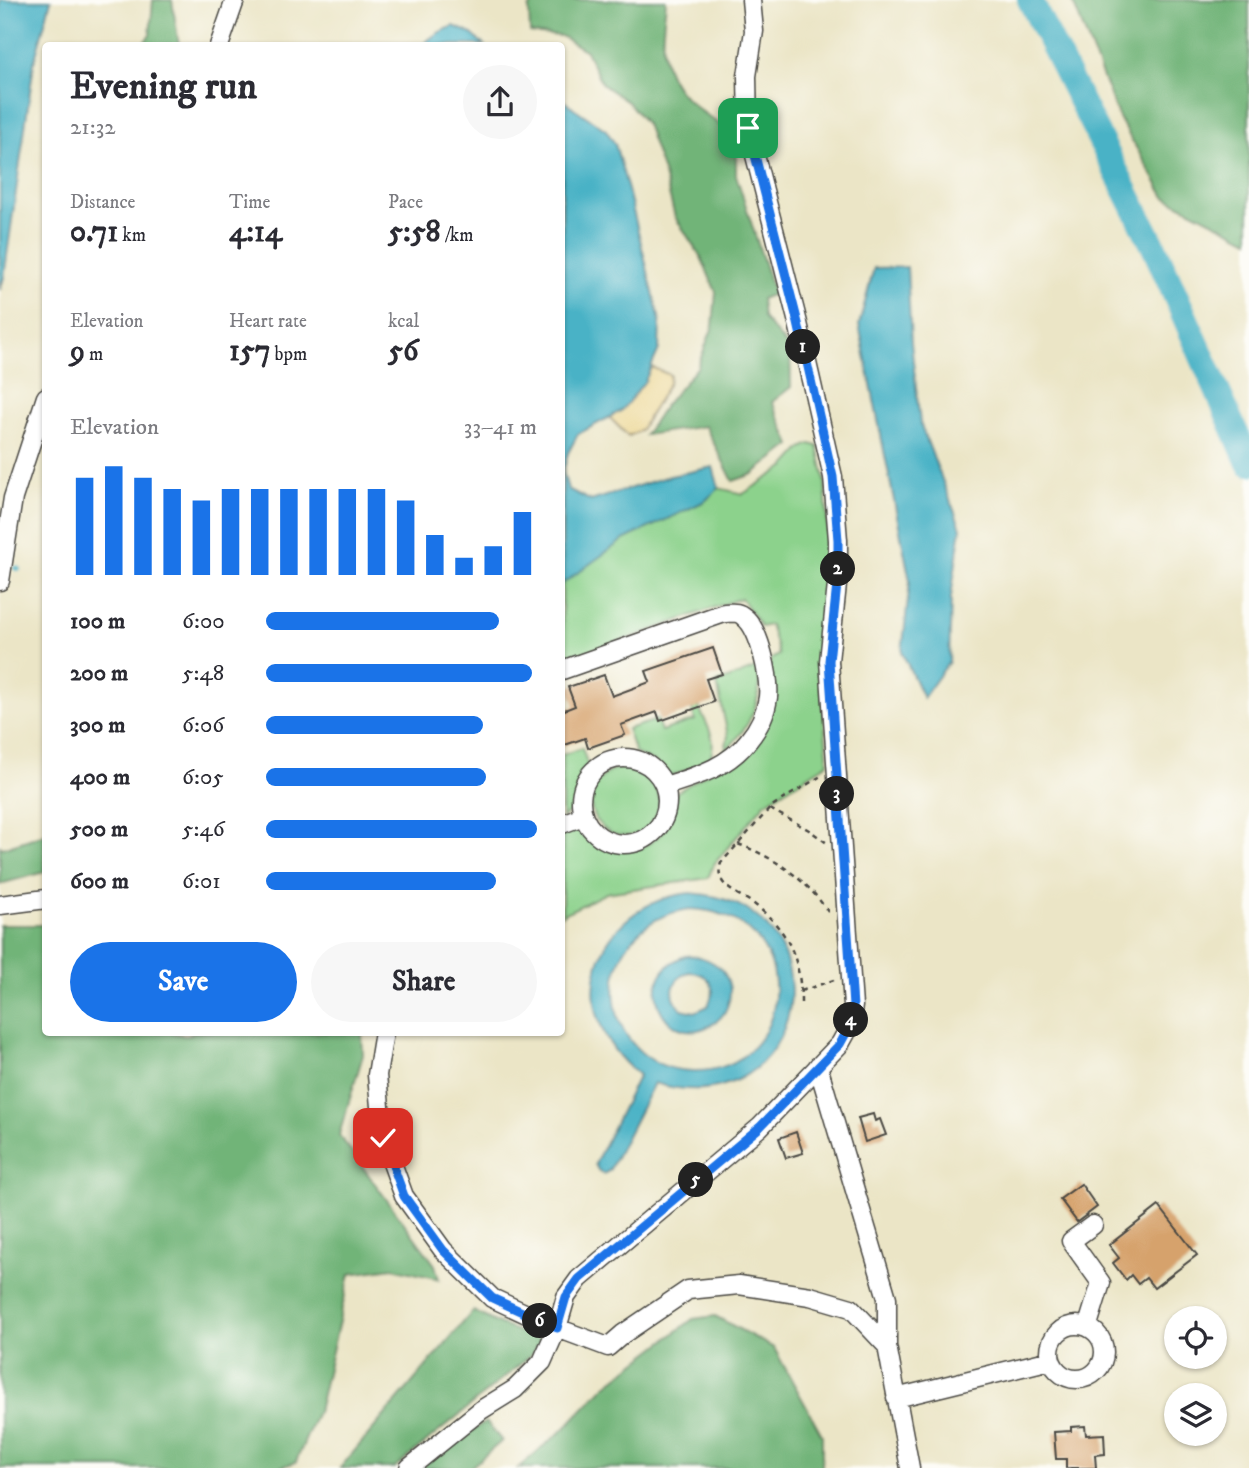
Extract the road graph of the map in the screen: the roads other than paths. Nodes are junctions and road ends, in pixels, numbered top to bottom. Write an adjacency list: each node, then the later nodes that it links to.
1 (235, 0): 3 (street)
2 (751, 0): 13 (street)
3 (220, 42)
4 (42, 409): 5 (street)
5 (0, 581)
6 (565, 669): 7 (street)
7 (665, 786): 8 (street); 8 (street)
8 (583, 816): 9 (street)
9 (565, 823)
10 (42, 900): 11 (street)
11 (0, 905)
12 (383, 1036): 16 (street)
13 (818, 1066): 16 (street); 17 (street)
14 (1093, 1225): 15 (street)
15 (1088, 1325): 18 (street); 18 (street)
16 (557, 1328): 17 (street); 20 (street)
17 (887, 1346): 19 (street)
18 (1051, 1360): 19 (street)
19 (896, 1398): 21 (street)
20 (410, 1468)
21 (909, 1468)

